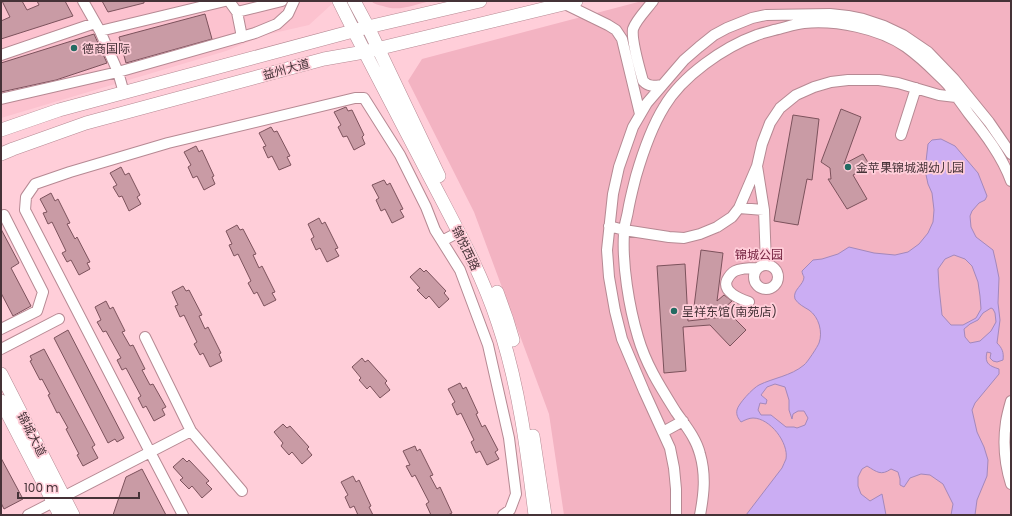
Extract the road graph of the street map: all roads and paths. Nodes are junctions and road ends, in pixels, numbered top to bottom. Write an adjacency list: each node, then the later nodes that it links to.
1 (83, 1): 12 (street)
2 (225, 1): 12 (street)
3 (229, 1): 11 (street)
4 (282, 1): 11 (street)
5 (294, 1): 15 (street)
6 (339, 1): 14 (main road, 锦悦西路)
7 (354, 1): 13 (main road, 锦悦西路)
8 (480, 1): 13 (main road, 益州大道)
9 (653, 1): 20 (street)
10 (570, 2): 16 (main road, 益州大道); 25 (street)
11 (237, 12): 15 (street)
12 (97, 27): 18 (street); 19 (street)
13 (368, 27): 14 (main road, 益州大道); 16 (main road, 锦悦西路)
14 (354, 31): 17 (main road, 锦悦西路); 22 (main road, 益州大道)
15 (242, 37): 19 (street)
16 (379, 48): 17 (main road, 益州大道); 60 (main road, 锦悦西路)
17 (364, 52): 28 (main road, 益州大道); 37 (main road, 锦悦西路)
18 (1, 55)
19 (118, 72): 22 (street); 24 (street)
20 (662, 85): 23 (street); 25 (street)
21 (916, 88): 23 (street); 27 (street); 30 (street)
22 (124, 93): 26 (main road, 益州大道)
23 (959, 94): 29 (street); 31 (street); 36 (street)
24 (1, 99)
25 (640, 114): 35 (street)
26 (1, 130)
27 (900, 135)
28 (1, 154)
29 (1011, 154)
30 (757, 166): 32 (street); 33 (street)
31 (1011, 181)
32 (739, 208): 33 (street); 36 (street)
33 (764, 210): 39 (street)
34 (1, 217): 41 (street)
35 (609, 226): 36 (street); 49 (street)
36 (624, 230): 47 (street)
37 (459, 232): 38 (street); 59 (main road, 锦悦西路)
38 (442, 241): 50 (street); 58 (street)
39 (748, 302)
40 (58, 319): 43 (street)
41 (1, 329)
42 (145, 337): 48 (street)
43 (1, 350)
44 (1, 374): 53 (main road, 锦城大道)
45 (1011, 401): 51 (street)
46 (1, 402): 53 (main road, 锦城大道)
47 (682, 421): 49 (street); 62 (street)
48 (191, 431): 50 (street); 52 (street)
49 (663, 432): 61 (street)
50 (150, 452): 53 (street); 57 (street)
51 (1011, 484)
52 (242, 491)
53 (58, 499): 54 (street); 55 (main road, 锦城大道); 56 (main road, 锦城大道)
54 (28, 515)
55 (60, 515)
56 (73, 515)
57 (183, 515)
58 (503, 515)
59 (535, 515)
60 (545, 515)
61 (676, 515)
62 (700, 515)

